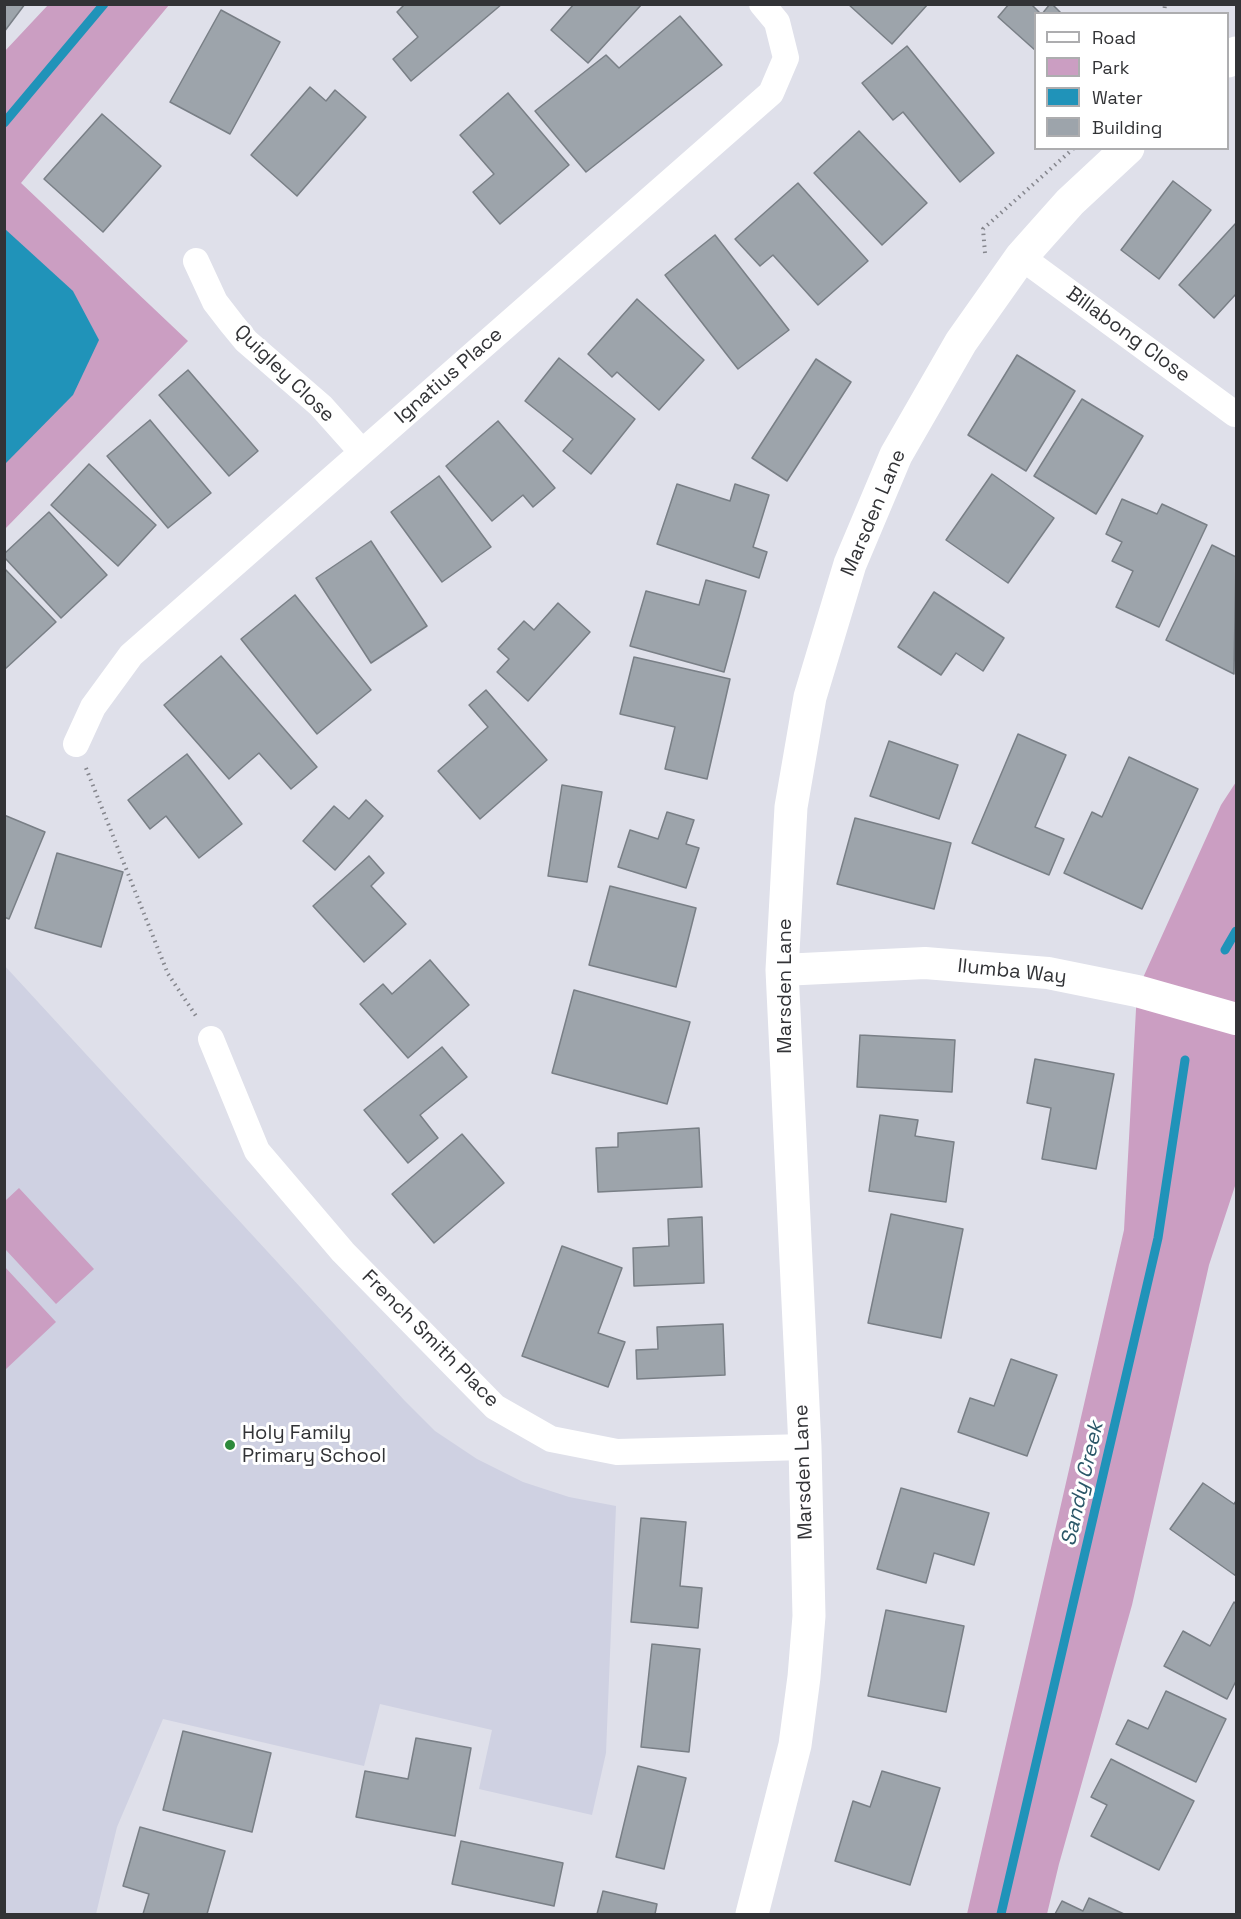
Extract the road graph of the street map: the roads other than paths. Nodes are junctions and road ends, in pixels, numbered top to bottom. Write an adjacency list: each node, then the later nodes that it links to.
1 (762, 4): 6 (street, Ignatius Place)
2 (1126, 150): 3 (main road, Marsden Lane)
3 (1021, 257): 5 (street, Billabong Close); 8 (main road, Marsden Lane)
4 (196, 261): 6 (street, Quigley Close)
5 (1235, 414)
6 (362, 452): 7 (street, Ignatius Place)
7 (76, 744)
8 (782, 970): 9 (street, Ilumba Way); 11 (main road, Marsden Lane)
9 (1236, 1019)
10 (211, 1039): 11 (street, French Smith Place)
11 (804, 1447): 12 (main road, Marsden Lane)
12 (752, 1914)

